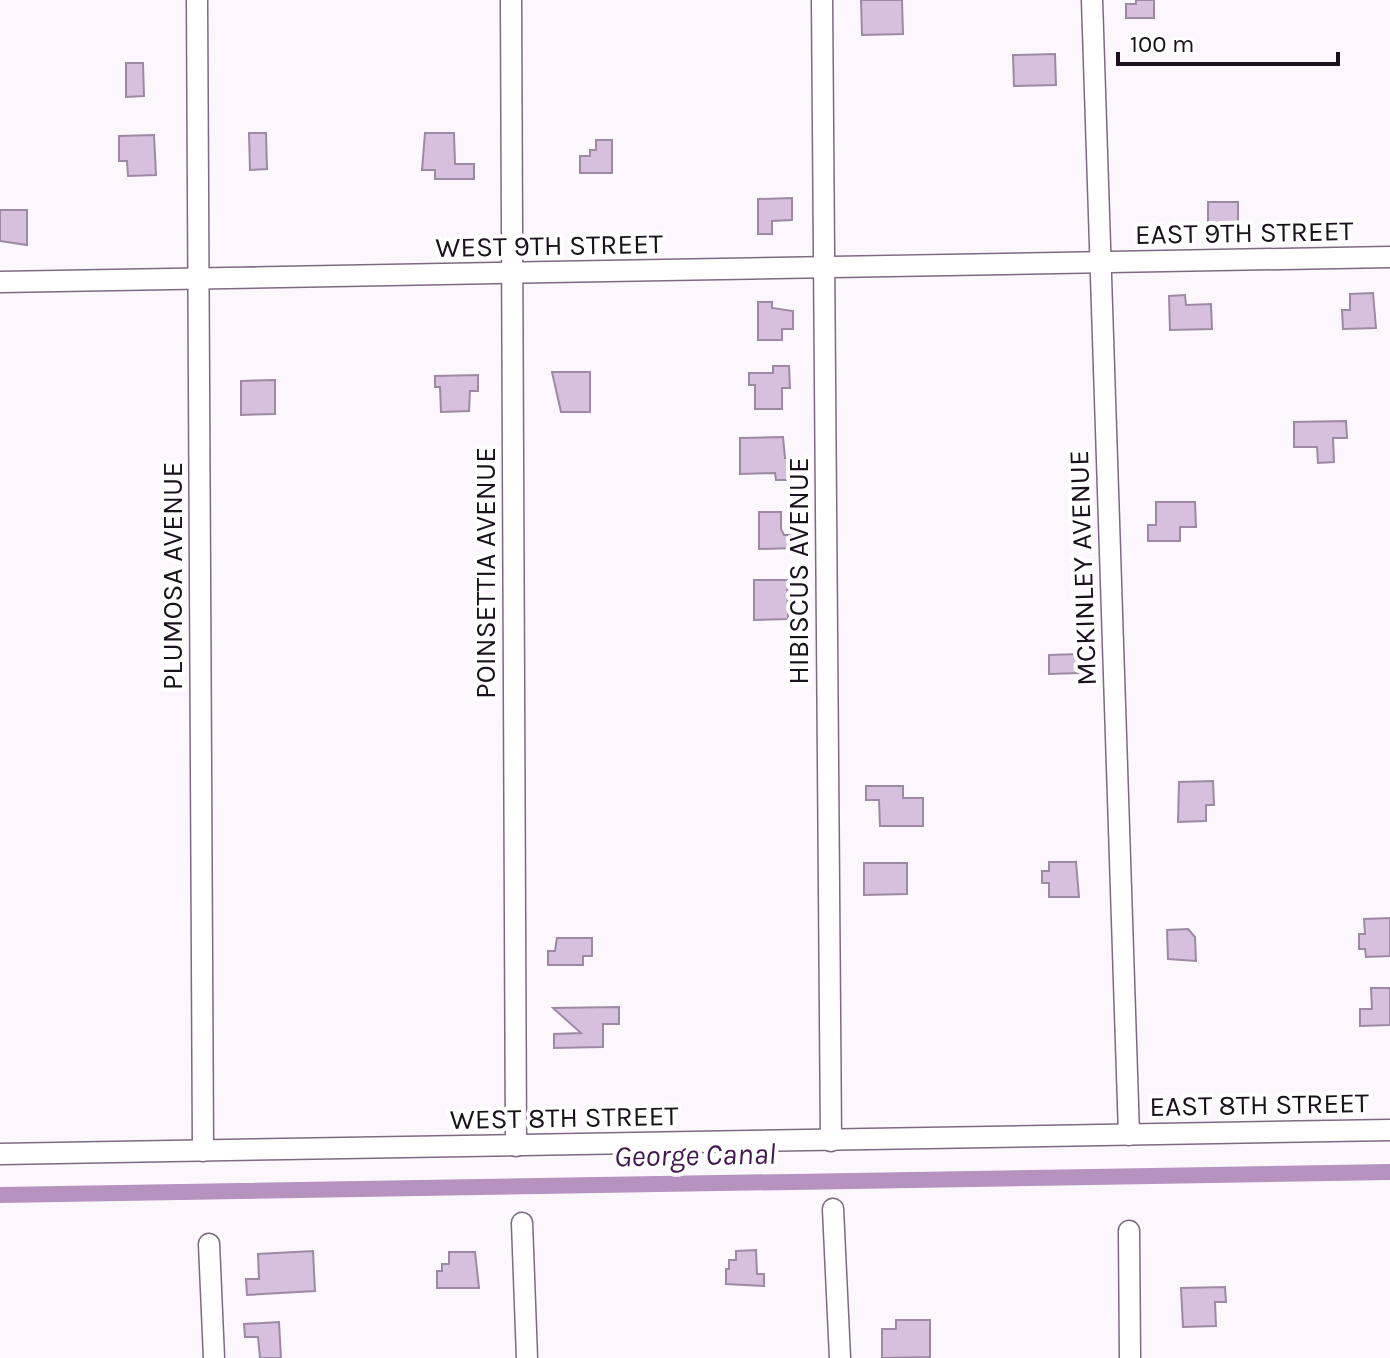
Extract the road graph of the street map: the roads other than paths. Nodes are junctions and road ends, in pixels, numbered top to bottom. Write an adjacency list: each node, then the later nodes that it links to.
1 (197, 0): 9 (street, PLUMOSA AVENUE)
2 (511, 0): 8 (street, POINSETTIA AVENUE)
3 (822, 0): 7 (street, HIBISCUS AVENUE)
4 (1092, 0): 6 (street, MCKINLEY AVENUE)
5 (1390, 257): 6 (street, EAST 9TH STREET)
6 (1100, 264): 7 (street, WEST 9TH STREET); 12 (street, MCKINLEY AVENUE)
7 (824, 269): 8 (street, WEST 9TH STREET); 13 (street, HIBISCUS AVENUE)
8 (512, 273): 9 (street, WEST 9TH STREET); 14 (street, POINSETTIA AVENUE)
9 (198, 279): 10 (street, WEST 9TH STREET); 15 (street, PLUMOSA AVENUE)
10 (0, 282)
11 (1390, 1130): 12 (street, EAST 8TH STREET)
12 (1129, 1135): 13 (street, WEST 8TH STREET)
13 (831, 1141): 14 (street, WEST 8TH STREET)
14 (516, 1146): 15 (street, WEST 8TH STREET)
15 (203, 1151): 16 (street, WEST 8TH STREET)
16 (0, 1154)
17 (833, 1209): 23 (street)
18 (522, 1223): 22 (street)
19 (1129, 1231): 24 (street)
20 (209, 1244): 21 (street)
21 (214, 1358)
22 (527, 1358)
23 (840, 1358)
24 (1130, 1358)

